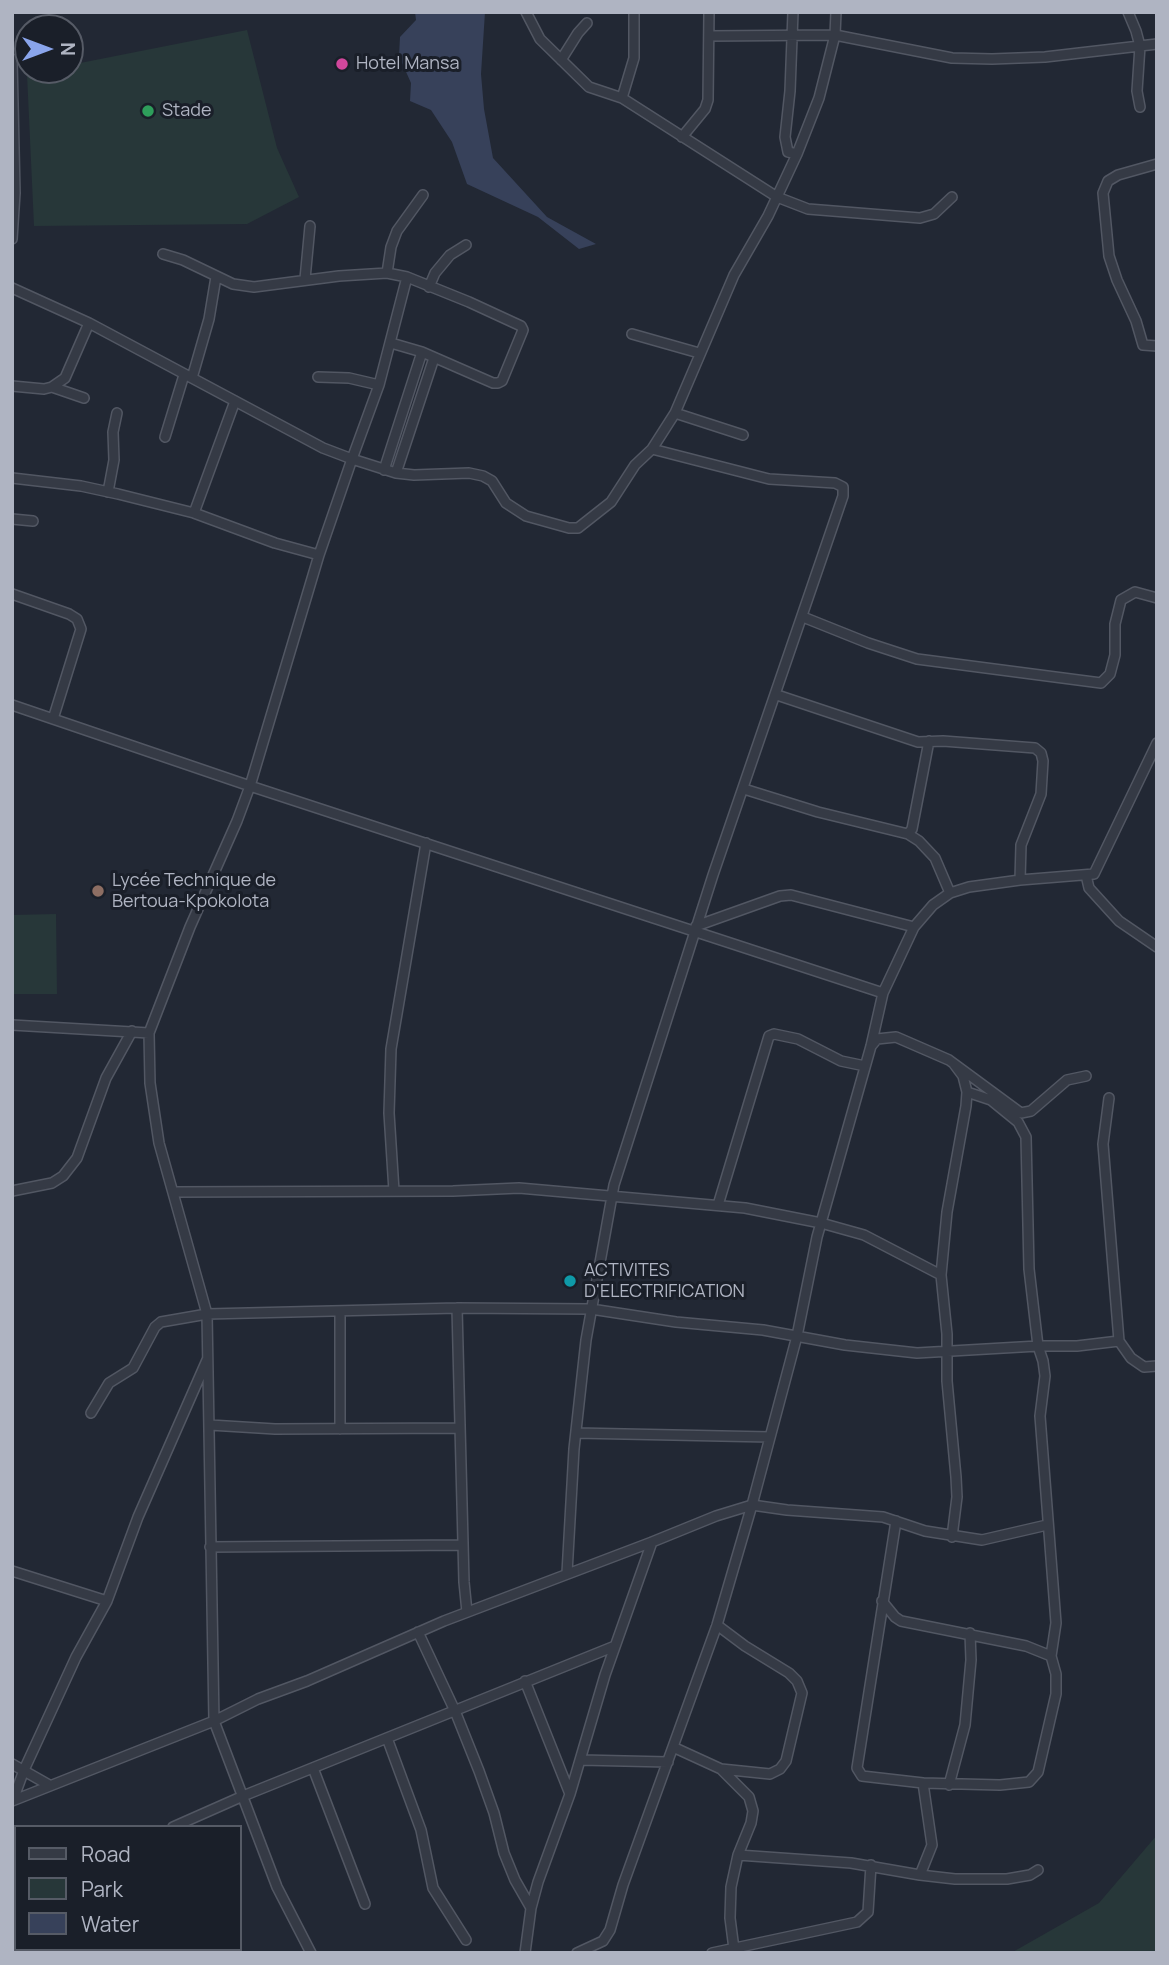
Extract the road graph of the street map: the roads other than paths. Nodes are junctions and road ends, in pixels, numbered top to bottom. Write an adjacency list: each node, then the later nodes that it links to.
1 (526, 12): 14 (street)
2 (634, 12): 15 (street)
3 (709, 12): 9 (street)
4 (793, 12): 10 (street)
5 (836, 12): 8 (street)
6 (1128, 12): 12 (street)
7 (587, 23): 14 (street)
8 (835, 35): 10 (street); 12 (street); 18 (street)
9 (709, 36): 10 (street); 17 (street)
10 (794, 36): 18 (street)
11 (1157, 44): 12 (street)
12 (1140, 46): 16 (street)
13 (12, 59): 24 (street)
14 (561, 60): 15 (street)
15 (622, 98): 17 (street)
16 (1140, 107)
17 (682, 137): 21 (street)
18 (797, 154): 21 (street)
19 (1157, 164): 36 (street)
20 (423, 195): 27 (street)
21 (777, 197): 22 (street); 38 (street)
22 (952, 197)
23 (310, 226): 30 (street)
24 (12, 239)
25 (466, 246): 31 (street)
26 (163, 254): 29 (street)
27 (387, 273): 28 (street); 30 (street)
28 (407, 277): 31 (street); 35 (street)
29 (216, 278): 30 (street); 40 (street)
30 (305, 279)
31 (429, 287): 39 (street)
32 (12, 288): 33 (street)
33 (89, 323): 40 (street); 44 (street)
34 (632, 334): 38 (street)
35 (391, 343): 37 (street); 42 (street)
36 (1157, 346)
37 (422, 352): 39 (street); 53 (street)
38 (699, 353): 48 (street)
39 (434, 358): 54 (street)
40 (188, 377): 46 (street); 50 (street)
41 (318, 377): 42 (street)
42 (379, 385): 52 (street)
43 (12, 386): 44 (street)
44 (52, 387): 45 (street)
45 (84, 398)
46 (234, 401): 52 (street); 57 (street)
47 (117, 413): 56 (street)
48 (675, 413): 49 (street); 51 (street)
49 (743, 435)
50 (165, 437)
51 (652, 450): 54 (street); 63 (street)
52 (352, 460): 53 (street); 60 (street)
53 (384, 470): 54 (street)
54 (396, 473)
55 (12, 478): 56 (street)
56 (108, 492): 57 (street)
57 (194, 513): 60 (street)
58 (12, 519): 59 (street)
59 (33, 521)
60 (319, 555): 69 (street)
61 (12, 594): 66 (street)
62 (1157, 598): 63 (street)
63 (803, 617): 64 (street)
64 (776, 695): 67 (street); 70 (street)
65 (12, 705): 66 (street)
66 (53, 719): 69 (street)
67 (929, 741): 71 (street); 74 (street)
68 (1157, 743): 73 (street)
69 (250, 786): 72 (street); 82 (street)
70 (744, 789): 71 (street); 77 (street)
71 (908, 834): 75 (street)
72 (426, 843): 77 (street); 90 (street)
73 (1086, 875): 74 (street); 78 (street)
74 (1020, 880): 75 (street)
75 (950, 892): 76 (street)
76 (914, 927): 77 (street); 79 (street)
77 (696, 929): 79 (street); 92 (street)
78 (1157, 947)
79 (883, 993): 83 (street)
80 (12, 1025): 81 (street)
81 (132, 1031): 82 (street); 89 (street)
82 (149, 1033): 91 (street)
83 (871, 1046): 84 (street); 85 (street)
84 (954, 1064): 86 (street); 87 (street)
85 (865, 1066): 93 (street); 94 (street)
86 (1086, 1076)
87 (967, 1091): 95 (street); 102 (street)
88 (1109, 1098): 101 (street)
89 (12, 1191)
90 (394, 1191): 91 (street); 92 (street)
91 (173, 1192): 99 (street)
92 (612, 1195): 93 (street); 97 (street)
93 (718, 1205): 94 (street)
94 (821, 1223): 95 (street); 100 (street)
95 (941, 1275): 103 (street)
96 (457, 1308): 97 (street); 98 (street); 109 (street)
97 (591, 1309): 100 (street); 110 (street)
98 (340, 1311): 99 (street); 108 (street)
99 (207, 1314): 104 (street); 106 (street)
100 (797, 1336): 103 (street); 111 (street)
101 (1119, 1341): 102 (street); 105 (street)
102 (1038, 1346): 103 (street); 114 (street)
103 (947, 1352): 115 (street)
104 (208, 1359): 107 (street); 121 (street)
105 (1157, 1366)
106 (91, 1413)
107 (210, 1425): 108 (street); 118 (street)
108 (340, 1429): 109 (street)
109 (460, 1429): 117 (street)
110 (576, 1433): 111 (street); 120 (street)
111 (770, 1437): 112 (street)
112 (752, 1505): 113 (street); 116 (street); 124 (street)
113 (896, 1521): 115 (street); 122 (street)
114 (1047, 1525): 115 (street); 128 (street)
115 (952, 1537)
116 (652, 1542): 120 (street); 127 (street)
117 (463, 1545): 118 (street); 123 (street)
118 (210, 1547): 131 (street)
119 (12, 1571): 121 (street)
120 (567, 1573): 123 (street)
121 (107, 1601): 139 (street)
122 (882, 1601): 126 (street); 140 (street)
123 (467, 1612): 125 (street)
124 (717, 1625): 133 (street); 138 (street)
125 (418, 1632): 130 (street); 131 (street)
126 (970, 1633): 128 (street); 142 (street)
127 (615, 1646): 129 (street); 134 (street)
128 (1051, 1656): 142 (street)
129 (525, 1681): 130 (street); 143 (street)
130 (455, 1711): 132 (street); 152 (street)
131 (214, 1721): 141 (street); 144 (street)
132 (387, 1738): 137 (street); 153 (street)
133 (673, 1747): 135 (street); 138 (street)
134 (580, 1760): 135 (street); 143 (street)
135 (668, 1762): 157 (street)
136 (12, 1763): 139 (street)
137 (313, 1768): 144 (street); 151 (street)
138 (721, 1769): 147 (street)
139 (24, 1770): 141 (street); 145 (street)
140 (923, 1783): 142 (street); 150 (street)
141 (49, 1785): 145 (street)
142 (949, 1785)
143 (570, 1794): 152 (street)
144 (243, 1796): 146 (street); 155 (street)
145 (13, 1800)
146 (178, 1825)
147 (738, 1855): 148 (street); 154 (street)
148 (872, 1865): 150 (street); 154 (street)
149 (1038, 1870): 150 (street)
150 (920, 1875)
151 (365, 1904)
152 (531, 1908): 156 (street)
153 (466, 1940)
154 (734, 1949): 158 (street)
155 (311, 1953)
156 (525, 1953)
157 (577, 1953)
158 (712, 1953)

